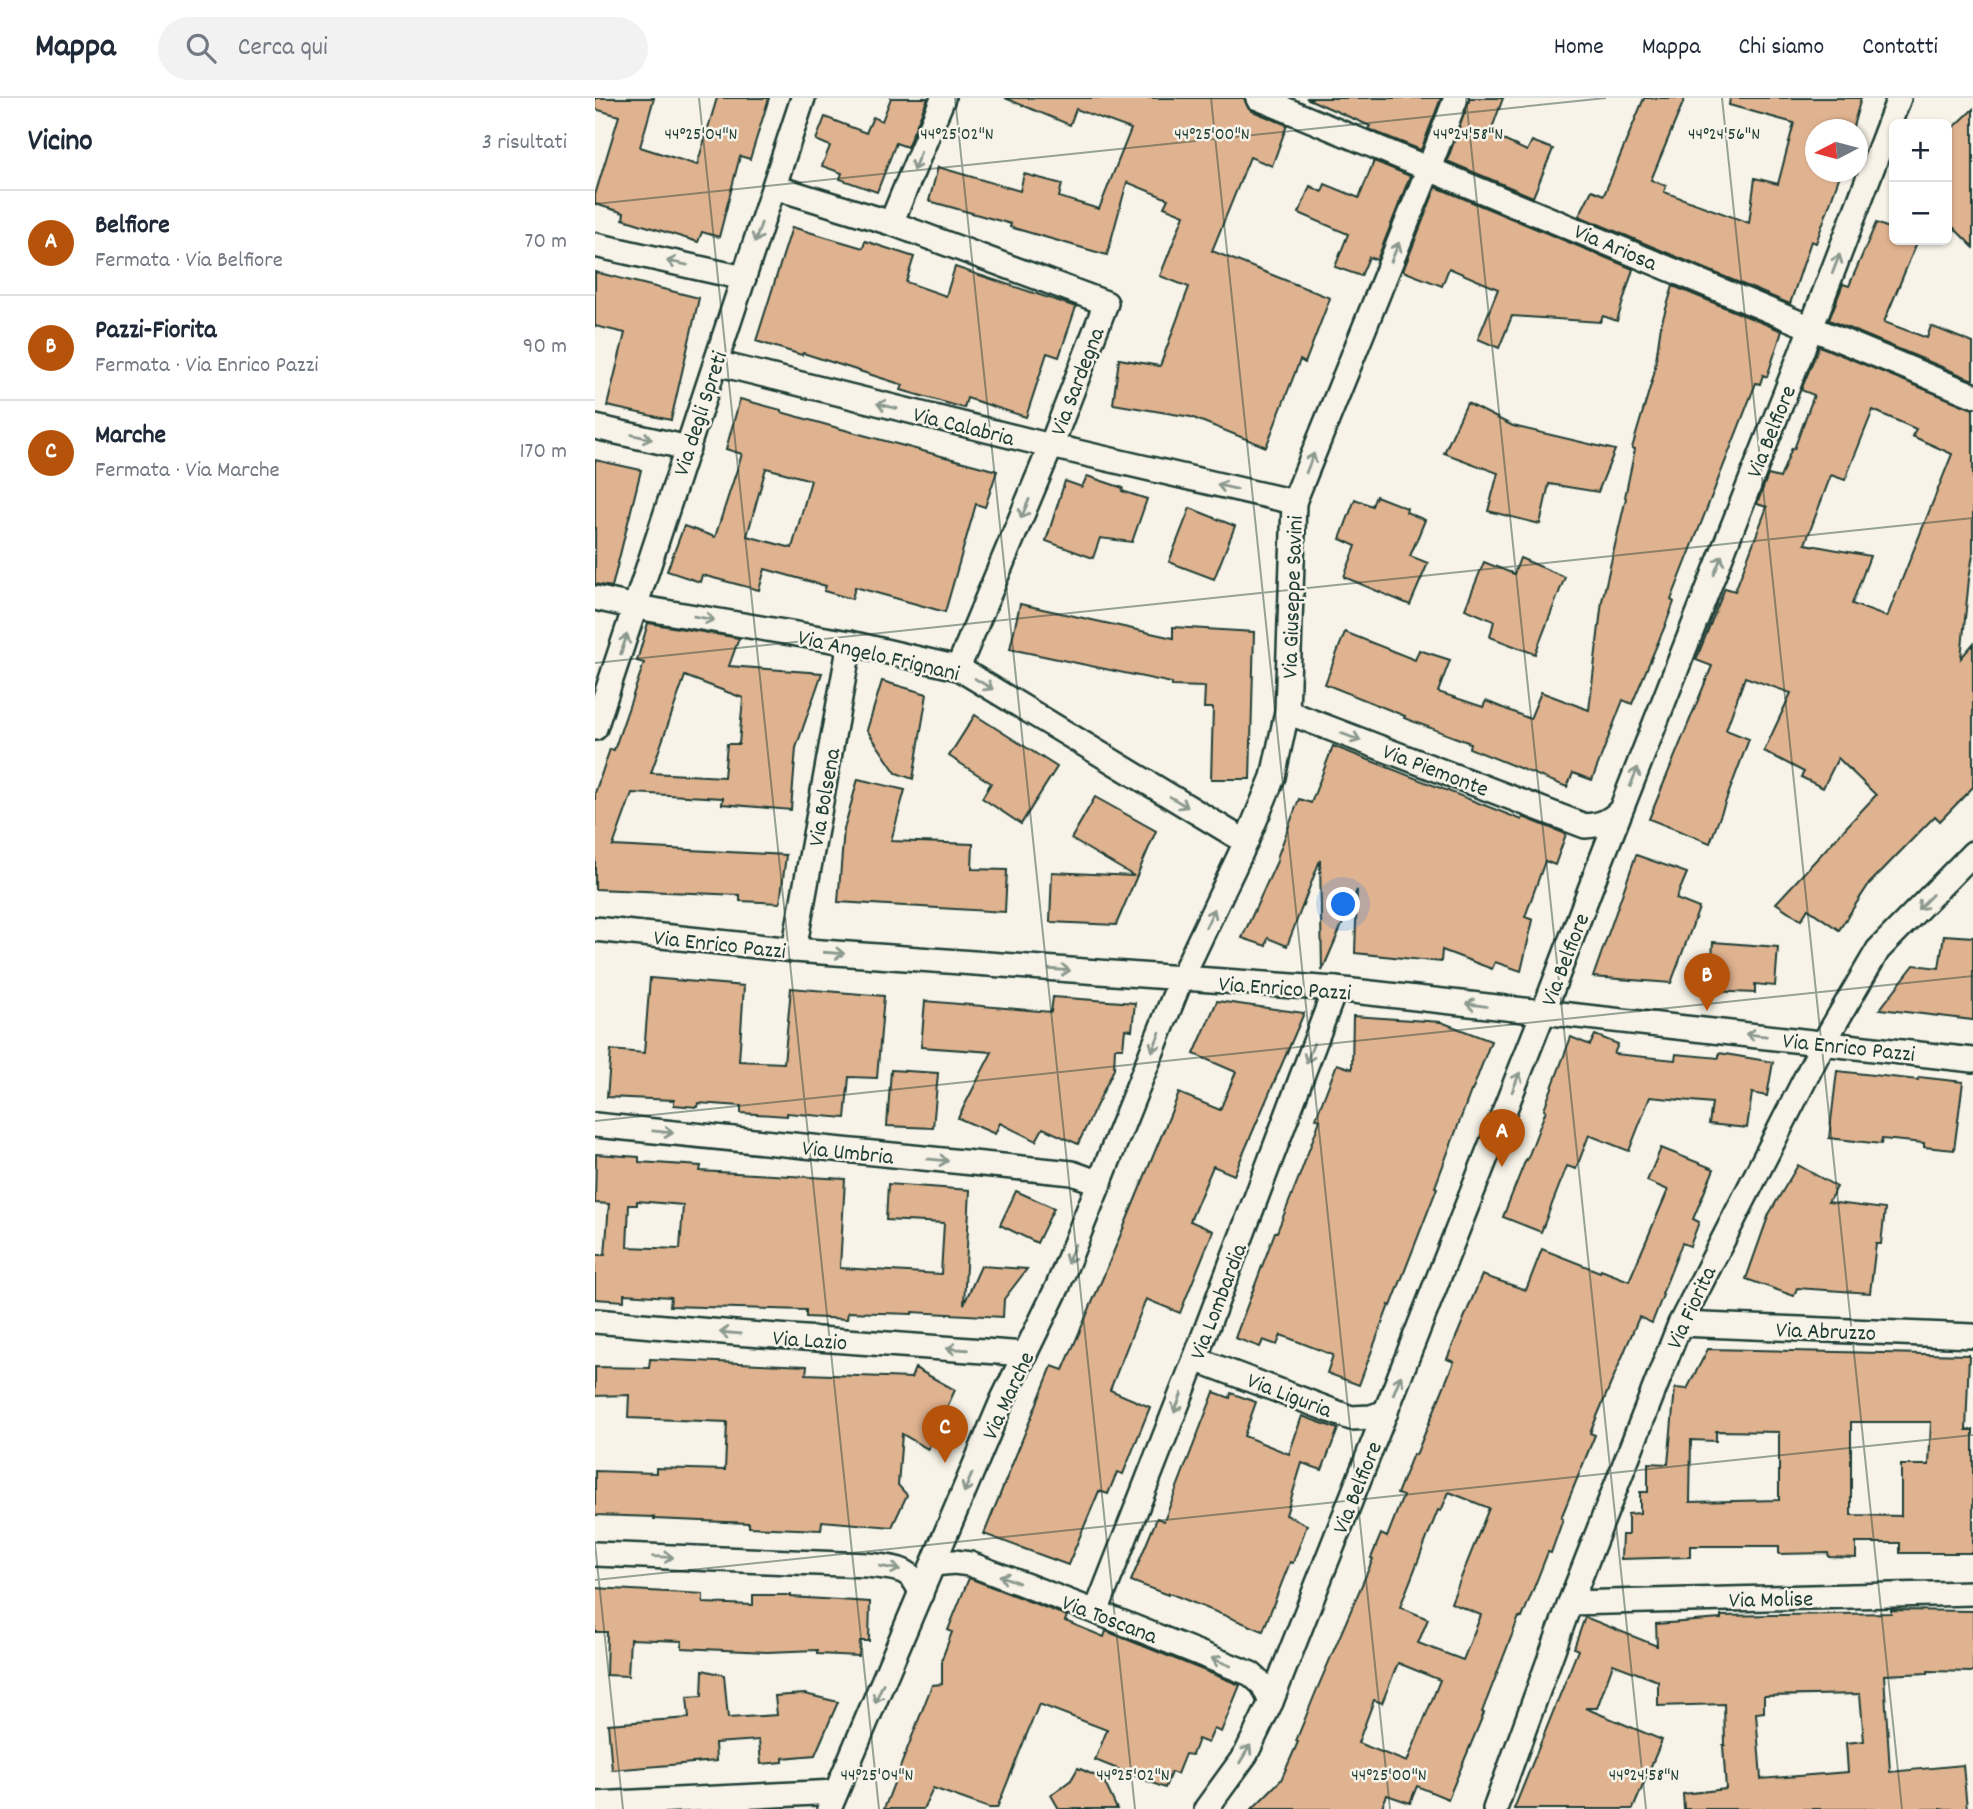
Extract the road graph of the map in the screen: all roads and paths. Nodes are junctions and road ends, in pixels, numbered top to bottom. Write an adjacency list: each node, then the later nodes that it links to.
1 (803, 98): 7 (street, Via degli Spreti)
2 (943, 98): 8 (street, one-way to 8)
3 (1258, 98): 6 (street, Via Ariosa)
4 (1455, 98): 6 (street, Via Giuseppe Savini)
5 (1899, 98): 11 (street, Via Belfiore, one-way to 5)
6 (1429, 168): 11 (street, Via Ariosa); 17 (street, Via Giuseppe Savini, one-way to 6)
7 (773, 187): 8 (street, Via Sardegna); 10 (street, Via degli Spreti, one-way to 10)
8 (891, 223): 15 (street, Via Sardegna)
9 (595, 245): 10 (street, one-way to 9)
10 (744, 278): 12 (street, Via degli Spreti)
11 (1811, 328): 13 (street, Via Ariosa); 24 (street, Via Belfiore, one-way to 11)
12 (716, 363): 15 (street, Via Calabria, one-way to 12); 16 (street, Via degli Spreti)
13 (1973, 395)
14 (595, 427): 16 (street, one-way to 16)
15 (1051, 446): 17 (street, Via Calabria, one-way to 15); 21 (street, Via Sardegna, one-way to 21)
16 (688, 448): 19 (street, Via degli Spreti)
17 (1294, 502): 22 (street, Via Giuseppe Savini)
18 (595, 598): 19 (street, Via Angelo Frignani)
19 (636, 607): 20 (street, Via Angelo Frignani, one-way to 20); 23 (street, Via degli Spreti, one-way to 19)
20 (850, 643): 21 (street, Via Angelo Frignani); 30 (street, Via Bolsena)
21 (958, 668): 26 (street, Via Angelo Frignani, one-way to 26)
22 (1287, 712): 25 (street, Via Piemonte, one-way to 25); 26 (street, Via Giuseppe Savini)
23 (595, 728)
24 (1620, 811): 25 (street); 28 (street, Via Belfiore)
25 (1585, 826): 28 (street)
26 (1246, 842): 31 (street, Via Giuseppe Savini, one-way to 26)
27 (1973, 853): 34 (street, Via Fiorita, one-way to 34)
28 (1600, 863): 33 (street, Via Belfiore)
29 (595, 929): 30 (street, Via Enrico Pazzi)
30 (794, 950): 31 (street, Via Enrico Pazzi, one-way to 31)
31 (1181, 979): 32 (street, Via Enrico Pazzi); 37 (street, Via Marche, one-way to 37)
32 (1335, 989): 33 (street, Via Enrico Pazzi, one-way to 32); 42 (street, Via Lombardia, one-way to 42)
33 (1543, 1013): 34 (street, Via Enrico Pazzi, one-way to 33); 43 (street, Via Belfiore, one-way to 33)
34 (1824, 1042): 35 (street, Via Enrico Pazzi); 39 (street, Via Fiorita)
35 (1973, 1060)
36 (595, 1125): 37 (street, Via Umbria, one-way to 37)
37 (1100, 1183): 41 (street, Via Marche, one-way to 41)
38 (595, 1321): 41 (street, Via Lazio, one-way to 38)
39 (1680, 1324): 40 (street, Via Abruzzo); 48 (street, Via Fiorita)
40 (1973, 1336)
41 (1025, 1354): 45 (street, Via Marche, one-way to 45)
42 (1195, 1359): 43 (street, Via Liguria); 49 (street, Via Lombardia, one-way to 49)
43 (1386, 1412): 50 (street, Via Belfiore)
44 (595, 1554): 47 (street, one-way to 47)
45 (933, 1564): 47 (street, Via Marche); 49 (street, Via Toscana, one-way to 45)
46 (1973, 1593): 48 (street, Via Molise)
47 (921, 1594): 51 (street, Via Marche, one-way to 51)
48 (1570, 1603): 54 (street, Via Fiorita)
49 (1097, 1612): 50 (street, Via Toscana, one-way to 49)
50 (1271, 1702): 53 (street, Via Belfiore, one-way to 50)
51 (833, 1800): 52 (street)
52 (595, 1804)
53 (1206, 1809)
54 (1495, 1809)

